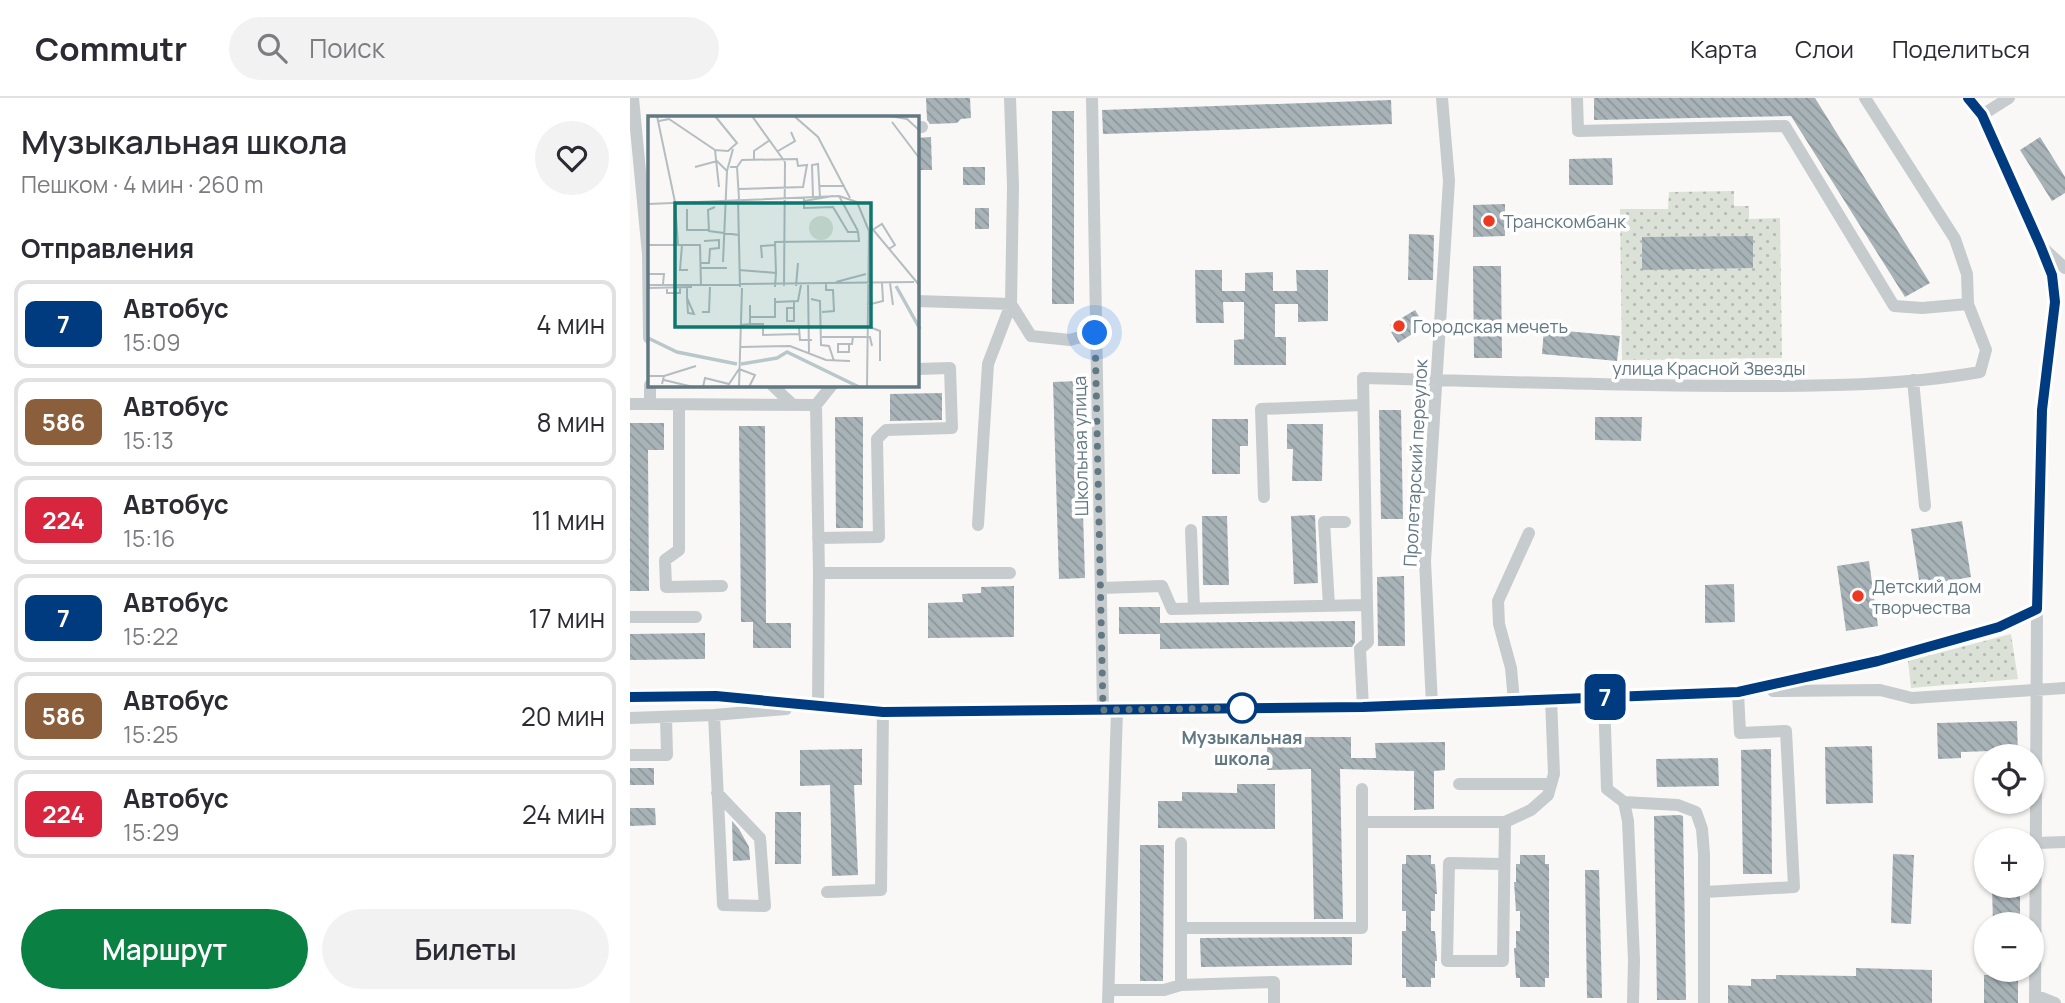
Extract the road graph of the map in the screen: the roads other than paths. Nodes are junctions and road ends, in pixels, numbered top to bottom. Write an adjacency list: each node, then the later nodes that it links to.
1 (633, 98): 11 (street)
2 (1010, 98): 14 (street)
3 (1092, 98): 16 (street, Школьная улица)
4 (1442, 98): 18 (street, Пролетарский переулок)
5 (1577, 98): 15 (street)
6 (1865, 98): 15 (street)
7 (1968, 98): 9 (street)
8 (2009, 98): 9 (street)
9 (1982, 115): 10 (street)
10 (2040, 245): 12 (street); 43 (street)
11 (648, 254)
12 (2065, 268)
13 (919, 301): 14 (street)
14 (1011, 304): 16 (street); 32 (street)
15 (1968, 304): 19 (street, улица Красной Звезды)
16 (1095, 333): 39 (street, Школьная улица)
17 (919, 369): 35 (street)
18 (1436, 380): 19 (street, улица Красной Звезды); 27 (street, улица Красной Звезды); 53 (street, Пролетарский переулок)
19 (1913, 380): 30 (street)
20 (650, 387): 24 (street)
21 (774, 387): 25 (street)
22 (830, 387): 26 (street)
23 (630, 404): 24 (street)
24 (650, 404): 28 (street)
25 (793, 405): 26 (street); 28 (street)
26 (816, 405): 35 (street)
27 (1363, 405): 29 (street); 40 (street)
28 (679, 406): 38 (street)
29 (1264, 497)
30 (1925, 506)
31 (1345, 522): 41 (street)
32 (978, 525)
33 (1191, 530): 42 (street)
34 (1529, 533): 52 (street)
35 (818, 538): 36 (street)
36 (819, 573): 37 (street); 54 (street)
37 (1010, 573)
38 (722, 586)
39 (1101, 588): 42 (street); 56 (street, Школьная улица)
40 (1367, 605): 41 (street); 55 (street)
41 (1329, 606): 42 (street)
42 (1195, 608)
43 (2037, 609): 47 (street); 48 (street)
44 (630, 617): 45 (street)
45 (696, 617)
46 (2065, 688): 47 (street)
47 (2038, 690): 48 (street); 70 (street)
48 (1743, 691): 50 (street); 75 (street)
49 (630, 697): 54 (street)
50 (1604, 697): 51 (street); 67 (street)
51 (1551, 699): 52 (street); 64 (street)
52 (1514, 701): 53 (street)
53 (1432, 705): 55 (street)
54 (817, 706): 58 (street); 59 (street)
55 (1363, 707): 57 (street)
56 (1103, 710): 57 (street); 58 (street)
57 (1117, 710): 80 (street)
58 (883, 712): 76 (street)
59 (714, 715): 60 (street); 66 (street)
60 (666, 717): 61 (street); 62 (street)
61 (630, 718)
62 (630, 755)
63 (1459, 784): 64 (street)
64 (1552, 784): 69 (street)
65 (1362, 789): 68 (street)
66 (717, 793): 66 (street)
67 (1624, 802): 75 (street); 83 (street)
68 (1362, 822): 69 (street); 78 (street)
69 (1505, 822): 74 (street)
70 (2036, 828)
71 (2065, 842): 72 (street)
72 (2044, 843)
73 (1181, 844): 78 (street)
74 (1504, 864): 74 (street)
75 (1705, 891): 84 (street)
76 (828, 892)
77 (2036, 898): 81 (street)
78 (1182, 928): 79 (street)
79 (1181, 985): 80 (street); 82 (street)
80 (1108, 996)
81 (2035, 999): 85 (street)
82 (1274, 1003)
83 (1633, 1003)
84 (1704, 1003)
85 (2055, 1003)

